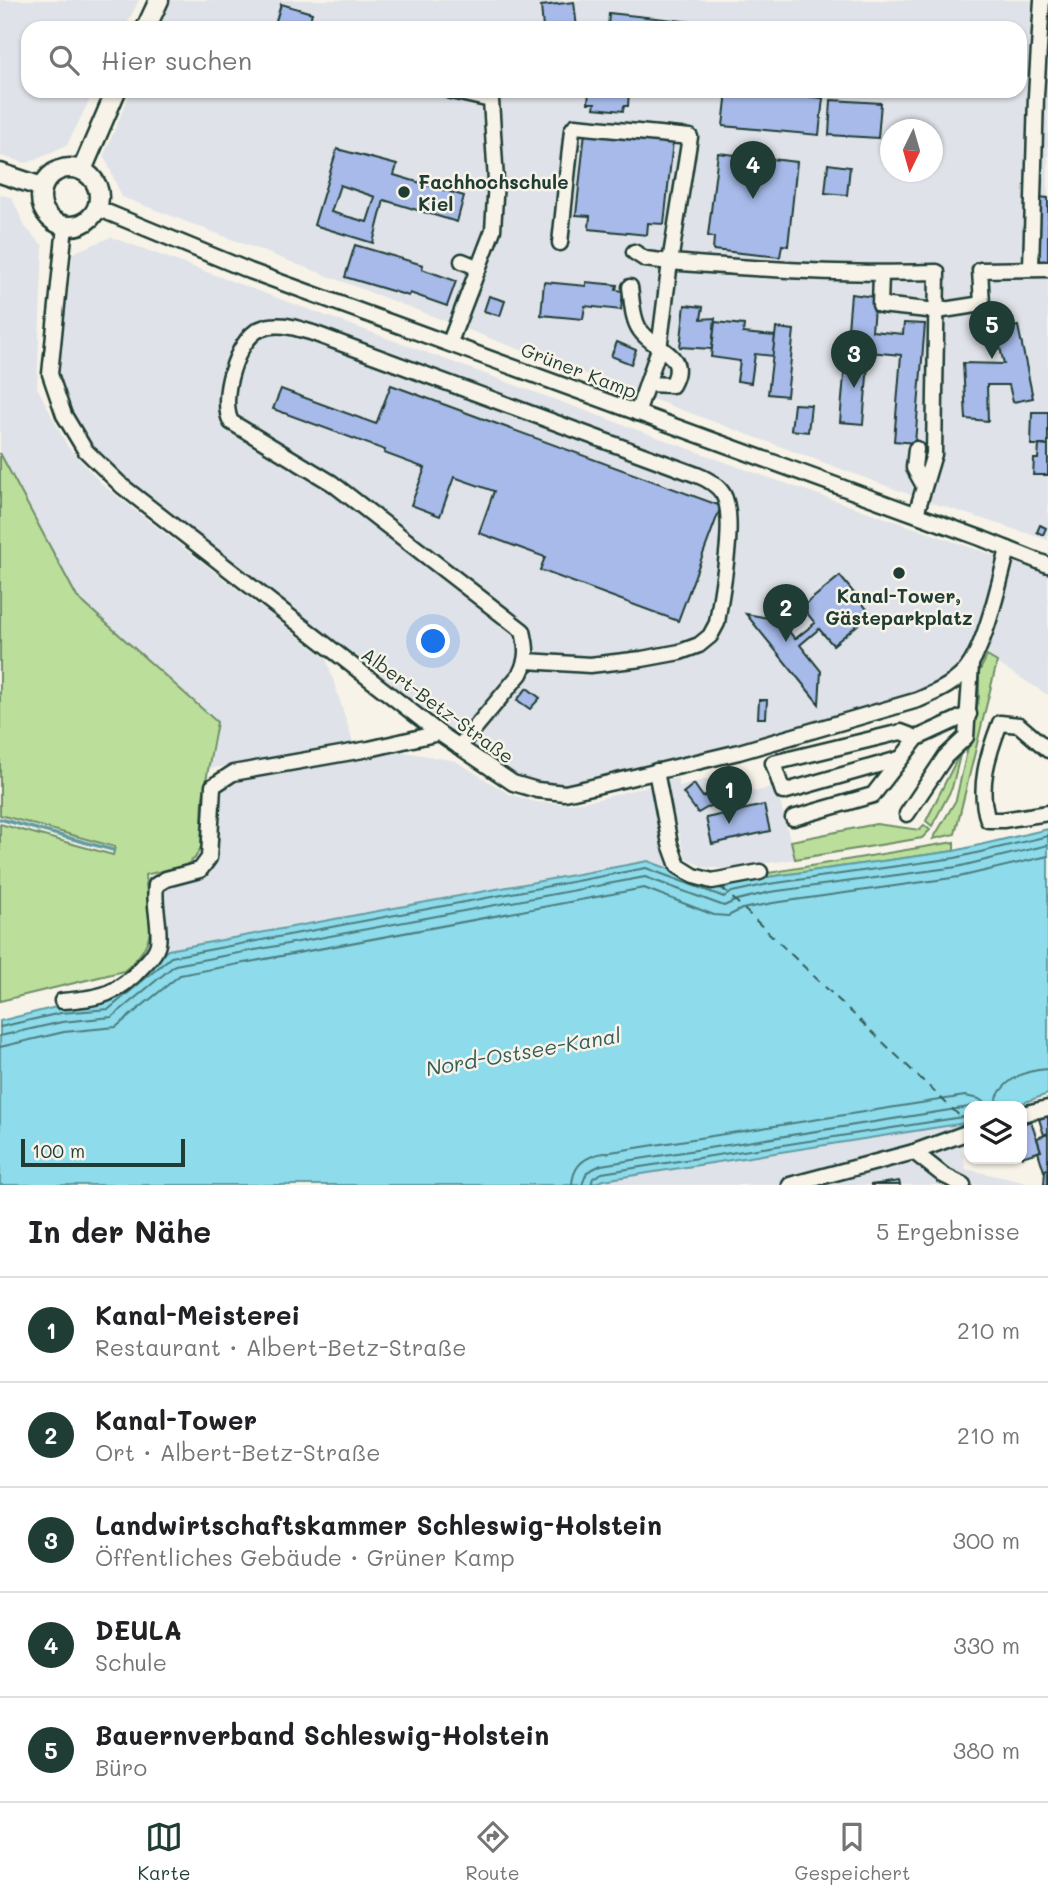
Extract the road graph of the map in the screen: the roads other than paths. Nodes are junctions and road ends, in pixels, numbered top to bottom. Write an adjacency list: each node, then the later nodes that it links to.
1 (159, 0): 3 (main road)
2 (1042, 0): 16 (street)
3 (149, 21)
4 (113, 98): 6 (main road)
5 (482, 98): 15 (street)
6 (82, 170): 8 (main road); 9 (main road)
7 (0, 173): 8 (main road)
8 (42, 187): 10 (main road)
9 (97, 208): 10 (main road); 21 (street, Grüner Kamp)
10 (65, 226): 33 (street, Albert-Betz-Straße)
11 (560, 243): 14 (street)
12 (634, 252): 14 (street)
13 (462, 261): 15 (street)
14 (670, 262): 18 (street); 22 (street)
15 (479, 268): 21 (street)
16 (1031, 268): 17 (street); 20 (street)
17 (1048, 269)
18 (881, 274): 20 (street); 20 (street)
19 (630, 287): 22 (street)
20 (937, 311): 26 (street)
21 (450, 342): 24 (street, Grüner Kamp)
22 (659, 349): 23 (street); 23 (street)
23 (647, 384): 24 (street)
24 (637, 413): 27 (street, Grüner Kamp)
25 (916, 449): 26 (street)
26 (924, 486): 27 (street)
27 (916, 514): 28 (street, Grüner Kamp)
28 (1008, 549): 29 (street, Grüner Kamp); 31 (street, Albert-Betz-Straße)
29 (1048, 565)
30 (527, 661): 30 (street); 35 (street)
31 (971, 665): 32 (street); 38 (street, Albert-Betz-Straße)
32 (969, 714): 34 (street); 40 (street)
33 (439, 733): 35 (street, Albert-Betz-Straße); 43 (street)
34 (918, 738): 37 (street); 37 (street)
35 (459, 747): 38 (street, Albert-Betz-Straße)
36 (1048, 750): 39 (street)
37 (899, 759): 41 (street)
38 (656, 771): 42 (street)
39 (1048, 813)
40 (907, 814)
41 (793, 818)
42 (760, 872)
43 (62, 1001)
44 (1048, 1108): 45 (street)
45 (1027, 1114)
46 (964, 1134): 47 (street)
47 (914, 1152): 48 (street); 49 (street)
48 (790, 1185)
49 (963, 1185)

